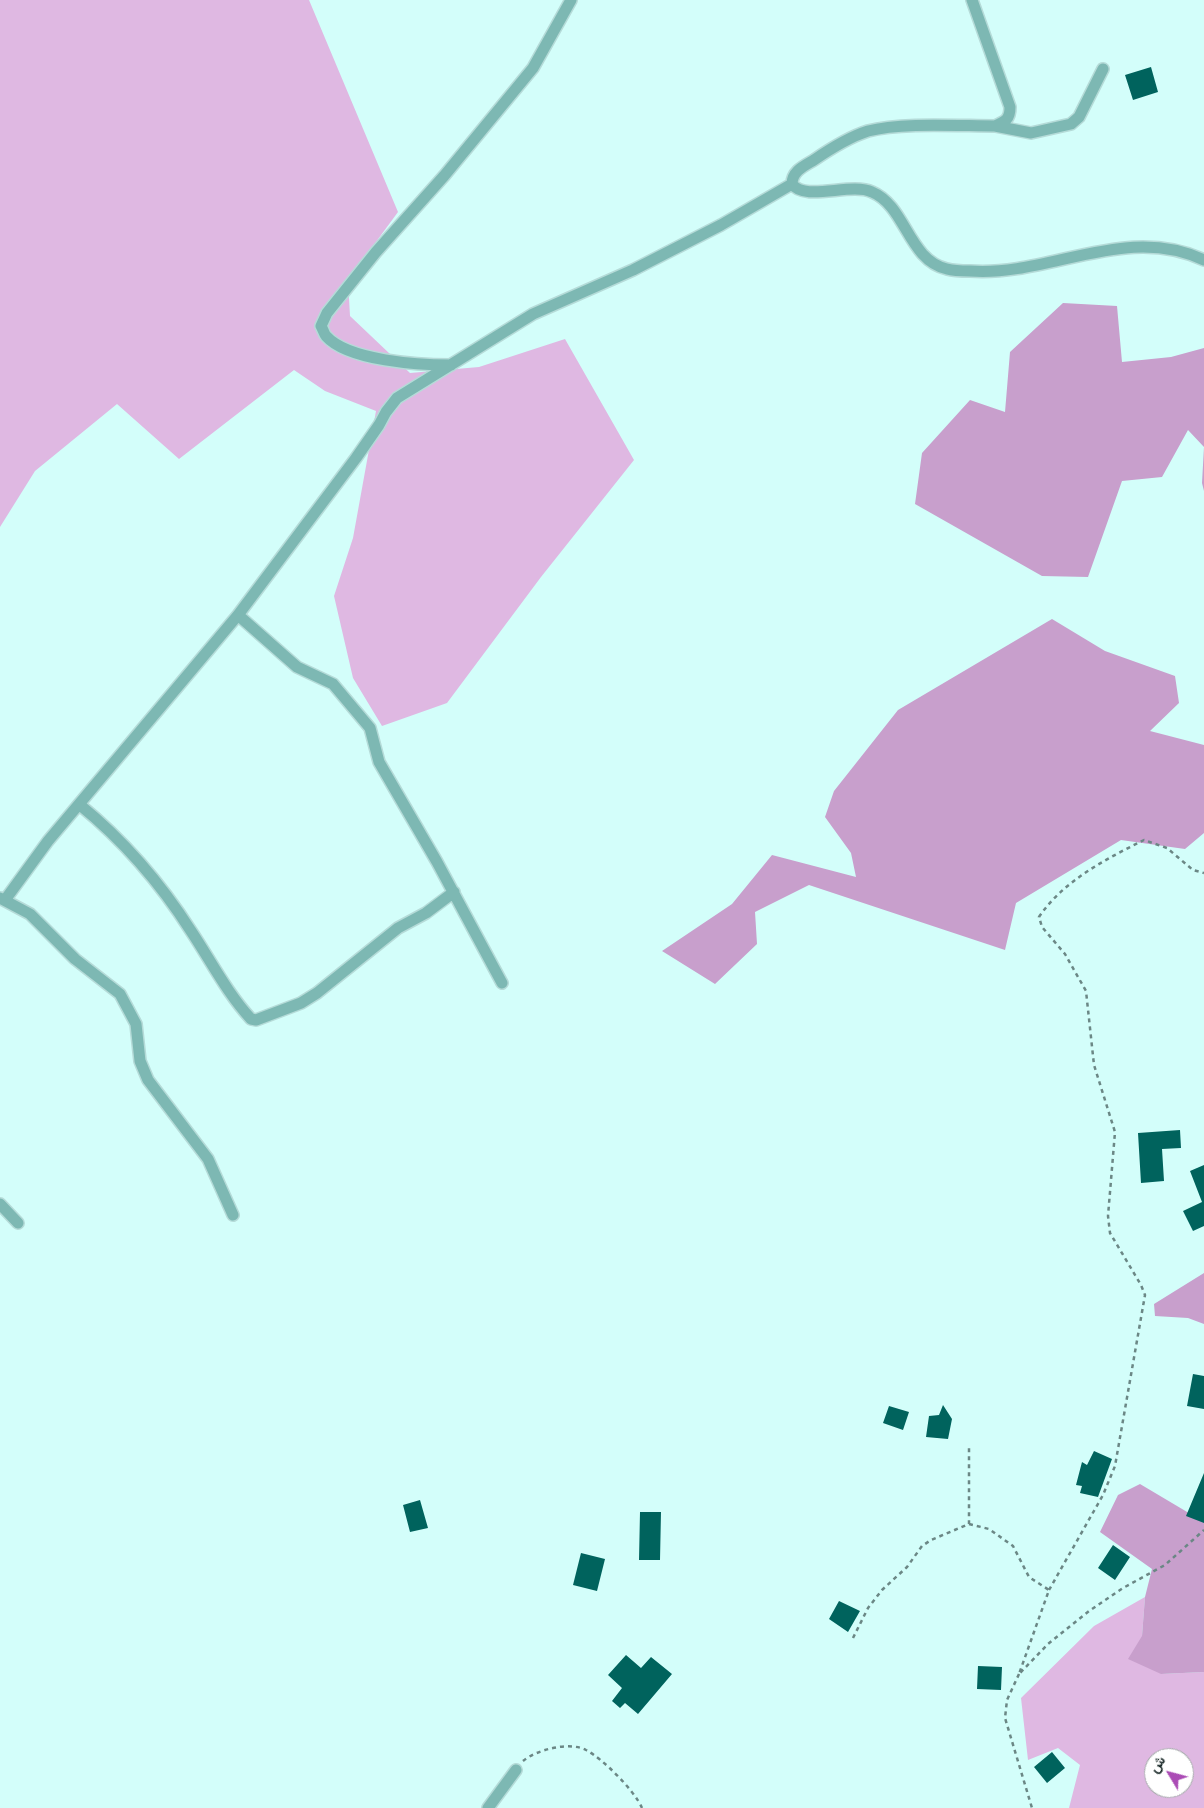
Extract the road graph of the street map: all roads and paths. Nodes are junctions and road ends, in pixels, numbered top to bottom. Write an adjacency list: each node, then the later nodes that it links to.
1 (571, 0): 7 (street)
2 (972, 0): 4 (street)
3 (1103, 70): 4 (street)
4 (995, 126): 5 (street)
5 (792, 184): 6 (street); 7 (street)
6 (1204, 260)
7 (451, 365): 8 (street)
8 (238, 614): 9 (street); 11 (street)
9 (80, 805): 11 (street); 12 (street)
10 (1204, 874): 20 (path)
11 (454, 892): 13 (street)
12 (2, 899): 15 (street)
13 (502, 983)
14 (0, 1204): 16 (street)
15 (233, 1216)
16 (18, 1224)
17 (969, 1445): 18 (path)
18 (969, 1524): 20 (path); 21 (path)
19 (1204, 1530): 22 (path)
20 (1049, 1590): 22 (path)
21 (853, 1638)
22 (1019, 1674): 26 (path)
23 (516, 1770): 24 (street); 25 (path)
24 (488, 1808)
25 (642, 1808)
26 (1032, 1808)

